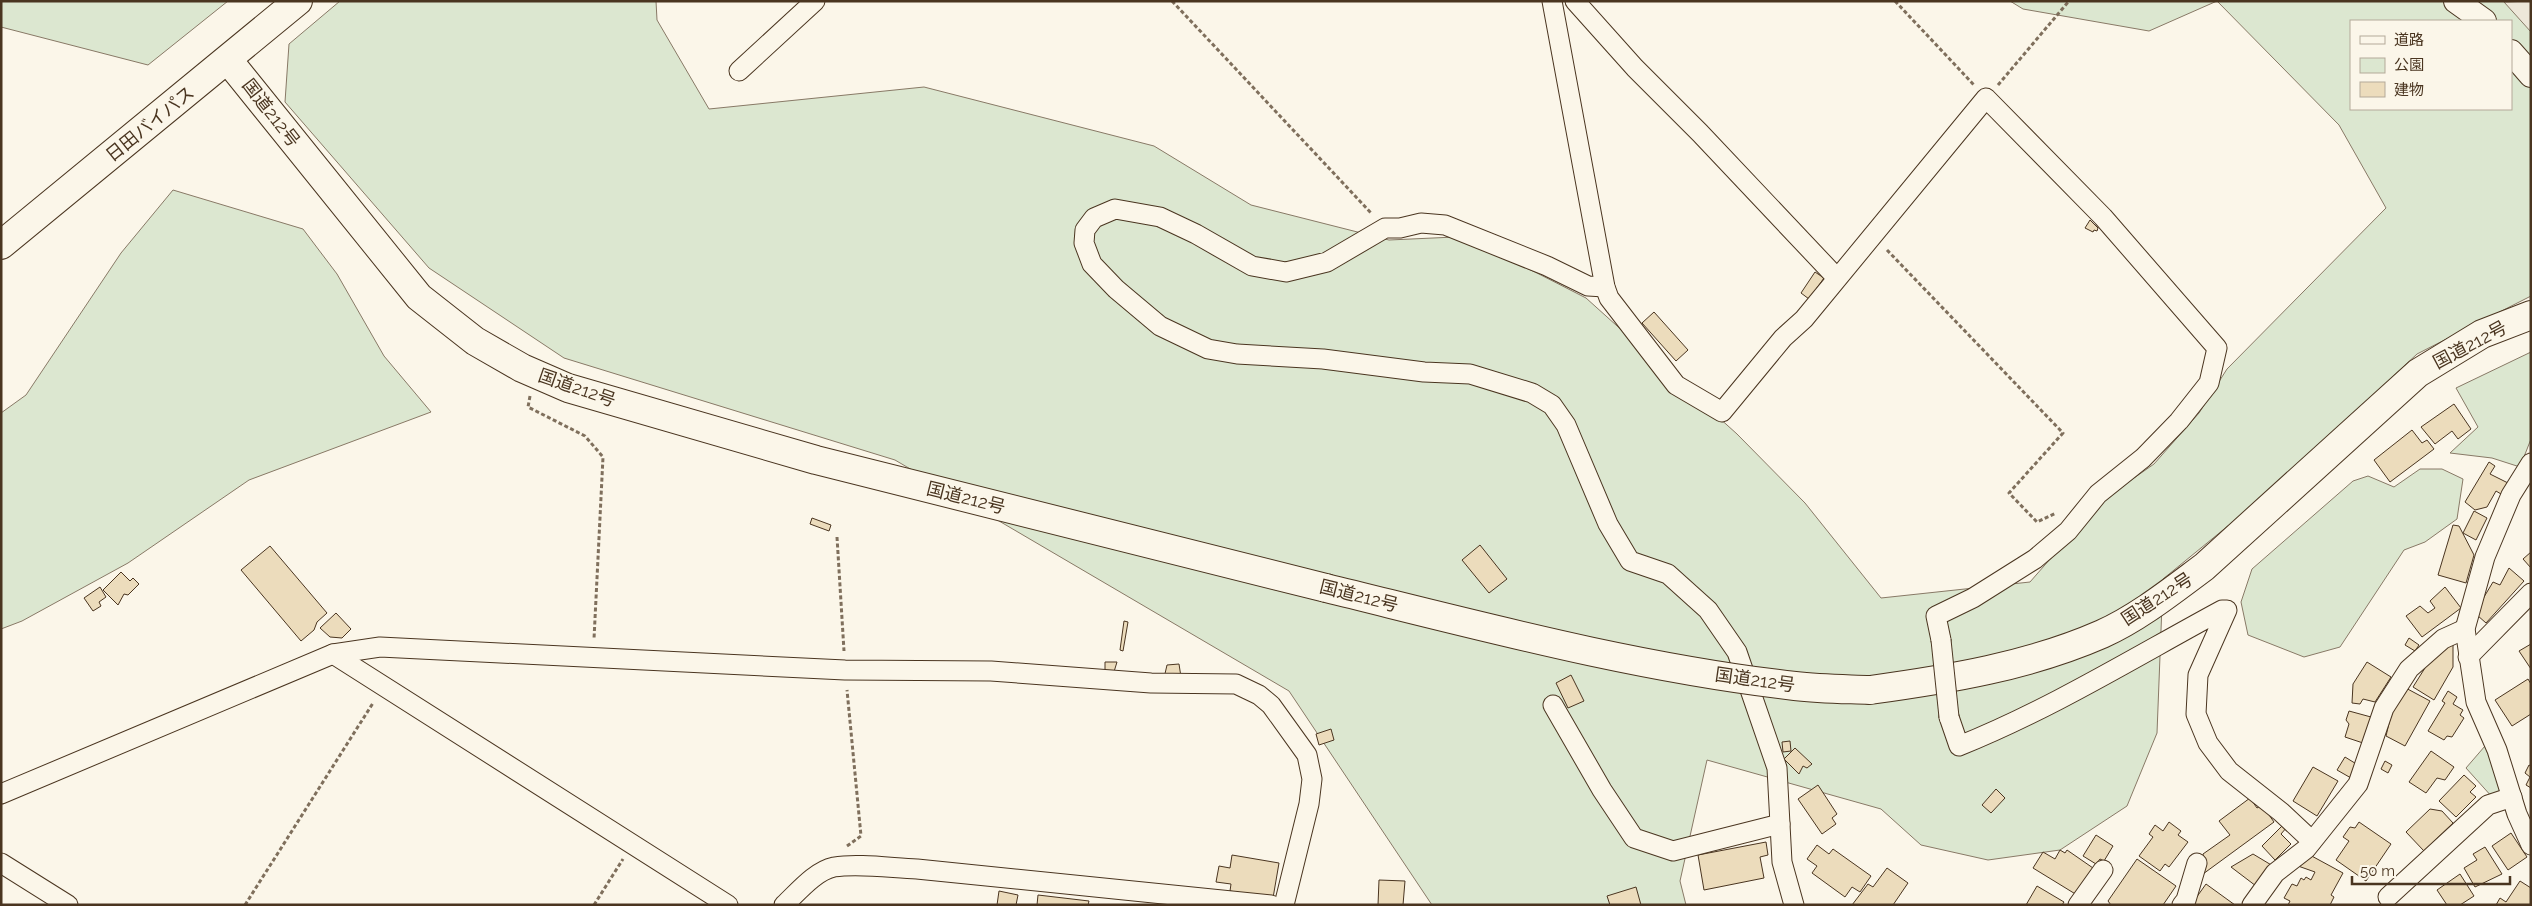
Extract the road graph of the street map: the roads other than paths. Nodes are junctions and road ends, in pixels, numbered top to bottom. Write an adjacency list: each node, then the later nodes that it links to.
1 (298, 1): 8 (highway, 日田バイパス)
2 (814, 1): 9 (street)
3 (1552, 1): 13 (street)
4 (1575, 1): 12 (street)
5 (2456, 1): 6 (street)
6 (2483, 20)
7 (2512, 53): 10 (street)
8 (228, 60): 11 (highway, 日田バイパス); 14 (highway, 国道212号, bridge)
9 (739, 71)
10 (2531, 75)
11 (1, 245)
12 (1836, 277): 13 (street); 24 (street, bridge)
13 (1605, 287): 23 (street)
14 (2531, 314)
15 (2531, 463): 17 (street)
16 (2531, 593): 19 (street)
17 (2465, 629): 19 (street); 24 (street)
18 (333, 654): 21 (street); 31 (street); 34 (street)
19 (2468, 657): 22 (street)
20 (1553, 705): 23 (street)
21 (1, 794)
22 (2512, 797): 25 (street); 29 (street)
23 (1780, 824): 35 (street)
24 (2312, 841): 38 (street)
25 (2531, 845)
26 (1, 863): 30 (street)
27 (2197, 863): 37 (street)
28 (2103, 870): 36 (street)
29 (2388, 897)
30 (68, 905)
31 (728, 905)
32 (784, 905): 33 (street)
33 (1271, 905)
34 (1284, 905)
35 (1794, 905)
36 (2078, 905)
37 (2182, 905)
38 (2252, 905)

